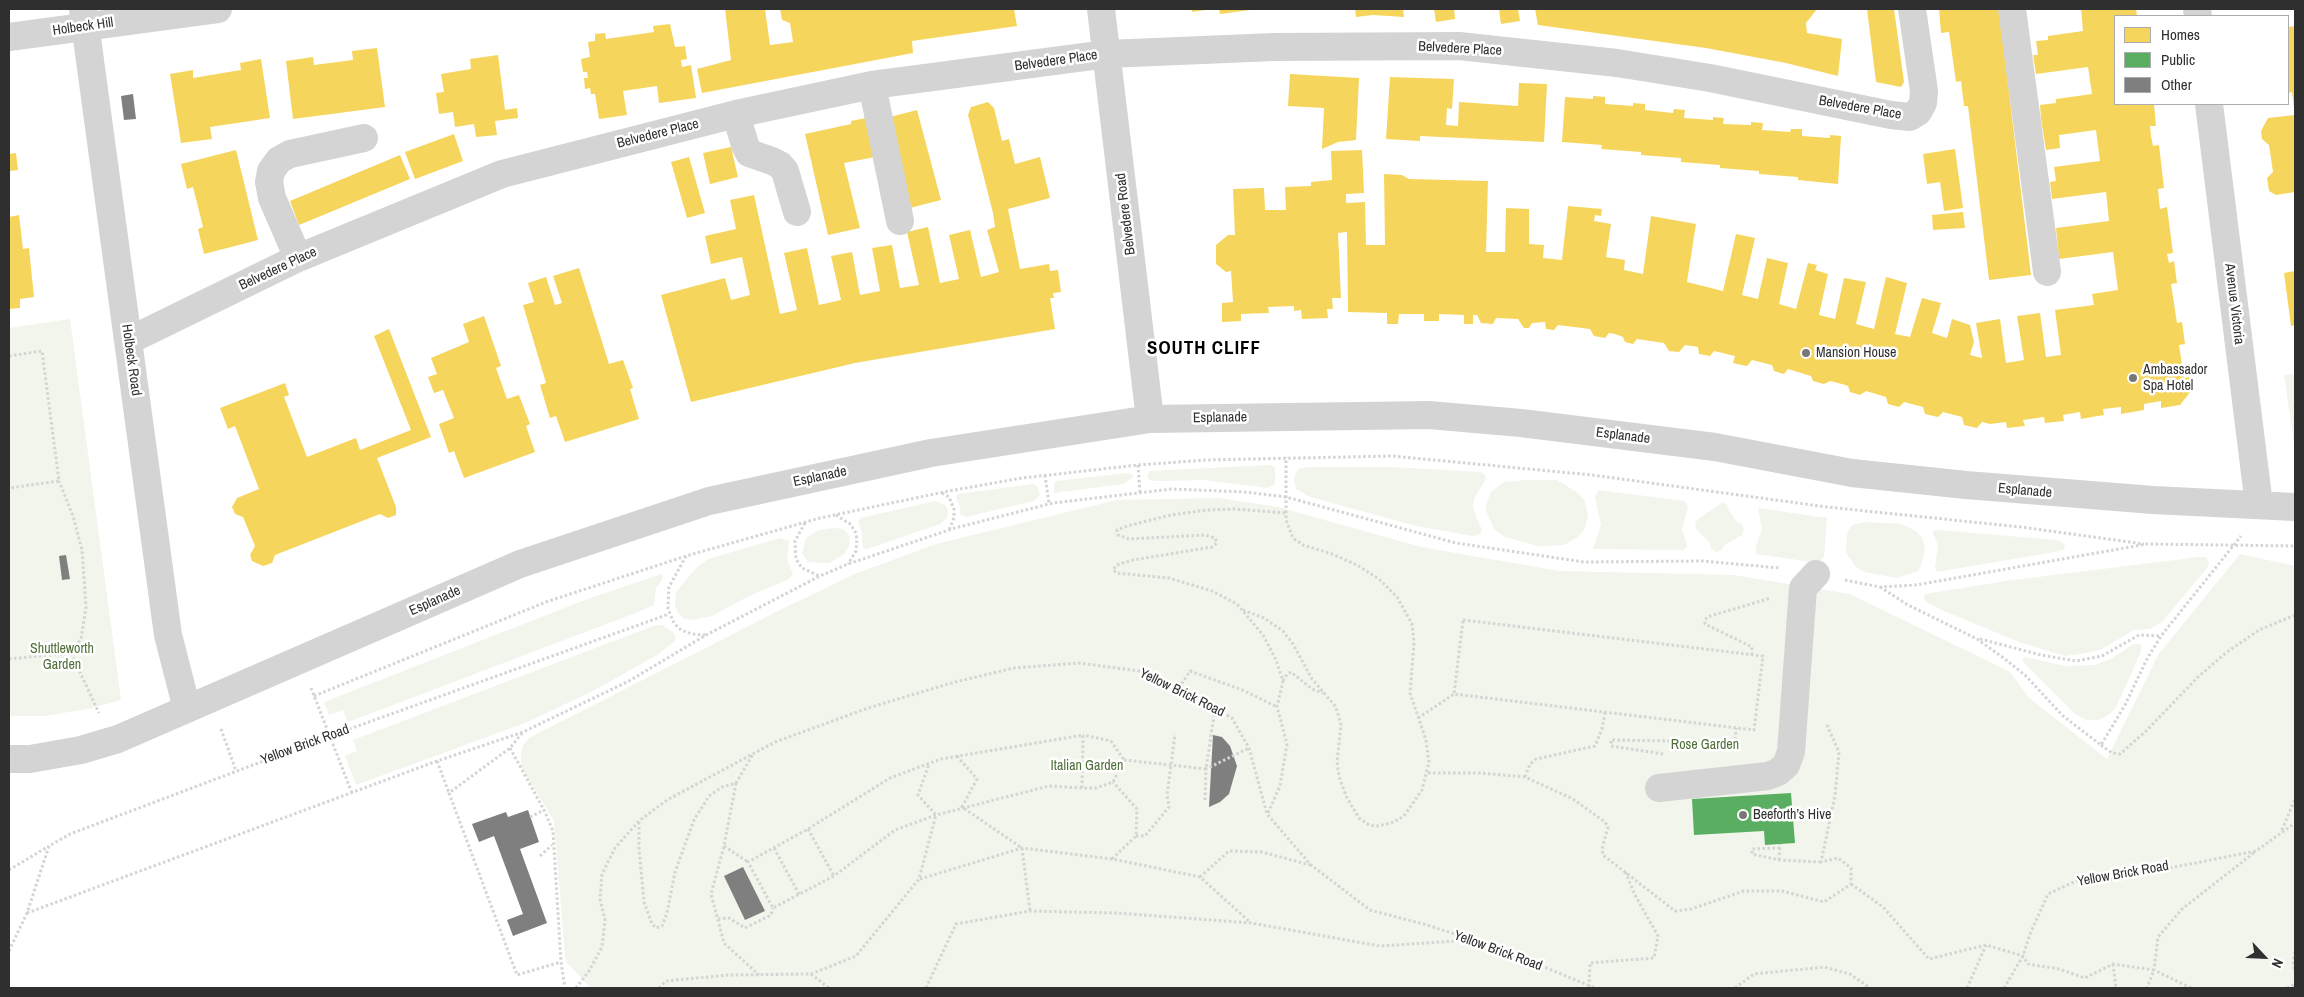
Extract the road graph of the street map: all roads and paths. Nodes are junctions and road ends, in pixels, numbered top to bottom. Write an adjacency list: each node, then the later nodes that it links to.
1 (218, 9): 5 (street, Holbeck Hill)
2 (1101, 9): 7 (street, Belvedere Road)
3 (1912, 9): 7 (street, Belvedere Place)
4 (2012, 9): 15 (street)
5 (85, 17): 6 (street, Holbeck Hill); 16 (street, Holbeck Road)
6 (9, 37)
7 (1107, 54): 8 (street, Belvedere Place); 18 (street, Belvedere Road)
8 (872, 85): 10 (street, Belvedere Place); 13 (street)
9 (2209, 105): 28 (street, Avenue Victoria)
10 (736, 114): 12 (street); 14 (street, Belvedere Place)
11 (364, 138): 14 (street)
12 (797, 212)
13 (900, 221)
14 (298, 258): 16 (street, Belvedere Place)
15 (2047, 272)
16 (128, 341): 59 (street, Holbeck Road)
17 (9, 356): 22 (path)
18 (1150, 419): 28 (street, Esplanade); 51 (street, Esplanade)
19 (1286, 457): 20 (path); 26 (path); 34 (path)
20 (1138, 465): 21 (path); 25 (path)
21 (1045, 475): 24 (path); 27 (path)
22 (59, 481): 23 (path); 48 (path)
23 (9, 488)
24 (942, 492): 31 (path); 33 (path)
25 (1140, 492): 26 (path); 27 (path)
26 (1286, 498): 30 (path); 40 (path)
27 (1049, 504): 33 (path)
28 (2259, 505): 29 (street, Esplanade); 35 (path)
29 (2295, 507)
30 (1286, 513): 42 (path); 63 (path)
31 (835, 515): 32 (path); 38 (path)
32 (805, 523): 37 (path); 39 (path)
33 (949, 530): 38 (path)
34 (2147, 544): 35 (path); 41 (path)
35 (2236, 544): 36 (path); 46 (path)
36 (2295, 546)
37 (686, 556): 43 (path); 57 (path)
38 (848, 564): 39 (path)
39 (820, 576): 45 (path)
40 (1810, 581): 41 (path); 49 (path); 58 (street)
41 (1880, 587): 47 (path)
42 (1242, 610): 52 (path); 55 (path)
43 (669, 614): 45 (path); 68 (path, Yellow Brick Road)
44 (2295, 615): 70 (path)
45 (706, 635): 65 (path)
46 (2161, 636): 47 (path); 70 (path)
47 (1977, 639): 70 (path)
48 (71, 653): 50 (path); 69 (path)
49 (1752, 655): 54 (path); 56 (path)
50 (9, 658)
51 (301, 659): 57 (path); 59 (street, Esplanade)
52 (1283, 681): 55 (path); 61 (path)
53 (1179, 688): 60 (path, Yellow Brick Road); 61 (path); 73 (path, Yellow Brick Road)
54 (1759, 690): 58 (path); 64 (path)
55 (1324, 694): 83 (path)
56 (1454, 694): 62 (path); 63 (path)
57 (314, 696): 68 (path)
58 (1796, 703): 88 (street); 113 (path)
59 (198, 704): 69 (street, Esplanade); 82 (path)
60 (1215, 708): 72 (path, Yellow Brick Road); 81 (path)
61 (1277, 708): 95 (path)
62 (1605, 712): 64 (path); 84 (path)
63 (1418, 718): 83 (path)
64 (1736, 728): 74 (path)
65 (523, 732): 71 (path); 78 (path)
66 (1175, 734): 80 (path)
67 (1084, 735): 75 (path); 77 (path); 87 (path)
68 (330, 736): 82 (path, Yellow Brick Road); 89 (path)
69 (112, 741): 76 (street, Esplanade)
70 (2100, 744)
71 (510, 748): 90 (path); 94 (path)
72 (1250, 748): 81 (path); 95 (path, Yellow Brick Road)
73 (753, 754): 86 (path); 98 (path, Yellow Brick Road)
74 (1666, 754)
75 (957, 756): 79 (path); 93 (path)
76 (9, 759)
77 (1124, 760): 80 (path); 85 (path)
78 (437, 761): 89 (path); 90 (path)
79 (929, 763): 96 (path); 100 (path)
80 (1172, 765): 81 (path); 102 (path)
81 (1206, 769): 92 (path)
82 (236, 771): 104 (path, Yellow Brick Road)
83 (1428, 773): 84 (path)
84 (1526, 777): 116 (path)
85 (1112, 782): 87 (path); 102 (path)
86 (736, 783): 98 (path); 105 (path)
87 (1082, 788): 93 (path)
88 (1659, 788)
89 (352, 793): 124 (path)
90 (449, 793): 132 (path)
91 (2295, 799): 101 (path)
92 (1205, 800)
93 (962, 807): 96 (path); 107 (path)
94 (544, 810): 97 (path); 103 (path)
95 (1267, 814): 114 (path, Yellow Brick Road)
96 (936, 815): 117 (path); 119 (path)
97 (530, 818)
98 (639, 821): 141 (path, Yellow Brick Road)
99 (2295, 823): 101 (path, Yellow Brick Road)
100 (808, 829): 106 (path); 117 (path)
101 (2282, 831): 108 (path, Yellow Brick Road)
102 (1136, 836): 110 (path)
103 (553, 844): 109 (path); 132 (path)
104 (49, 846): 115 (path, Yellow Brick Road); 124 (path)
105 (724, 846): 112 (path); 125 (path)
106 (774, 848): 112 (path); 121 (path)
107 (1022, 848): 110 (path); 119 (path); 123 (path)
108 (2256, 851): 131 (path, Yellow Brick Road); 134 (path)
109 (540, 856)
110 (1112, 859): 118 (path)
111 (1779, 860): 111 (path); 113 (path)
112 (748, 862): 122 (path)
113 (1821, 862): 120 (path)
114 (1311, 866): 118 (path); 127 (path, Yellow Brick Road)
115 (9, 870)
116 (1624, 870): 120 (path); 139 (path)
117 (834, 876): 121 (path)
118 (1200, 877): 126 (path)
119 (920, 879): 136 (path)
120 (1851, 884): 128 (path)
121 (799, 894): 122 (path)
122 (773, 908): 125 (path)
123 (1030, 911): 126 (path); 144 (path)
124 (27, 913): 129 (path)
125 (718, 920): 137 (path)
126 (1251, 923): 127 (path)
127 (1472, 940): 139 (path, Yellow Brick Road)
128 (1986, 945): 131 (path); 148 (path)
129 (9, 951)
130 (2295, 952): 135 (path)
131 (2023, 956): 133 (path); 149 (path, Yellow Brick Road)
132 (561, 962): 140 (path)
133 (2113, 964): 134 (path); 150 (path)
134 (2154, 970): 151 (path); 152 (path)
135 (2295, 972)
136 (811, 974): 137 (path); 143 (path)
137 (760, 976): 142 (path)
138 (2295, 985): 153 (path)
139 (1589, 987): 145 (path, Yellow Brick Road)
140 (565, 988)
141 (576, 988)
142 (659, 988)
143 (829, 988)
144 (926, 988)
145 (1595, 988)
146 (1734, 988): 147 (path)
147 (1870, 988)
148 (1967, 988)
149 (2004, 988)
150 (2116, 988)
151 (2147, 988)
152 (2190, 988)
153 (2287, 988)

